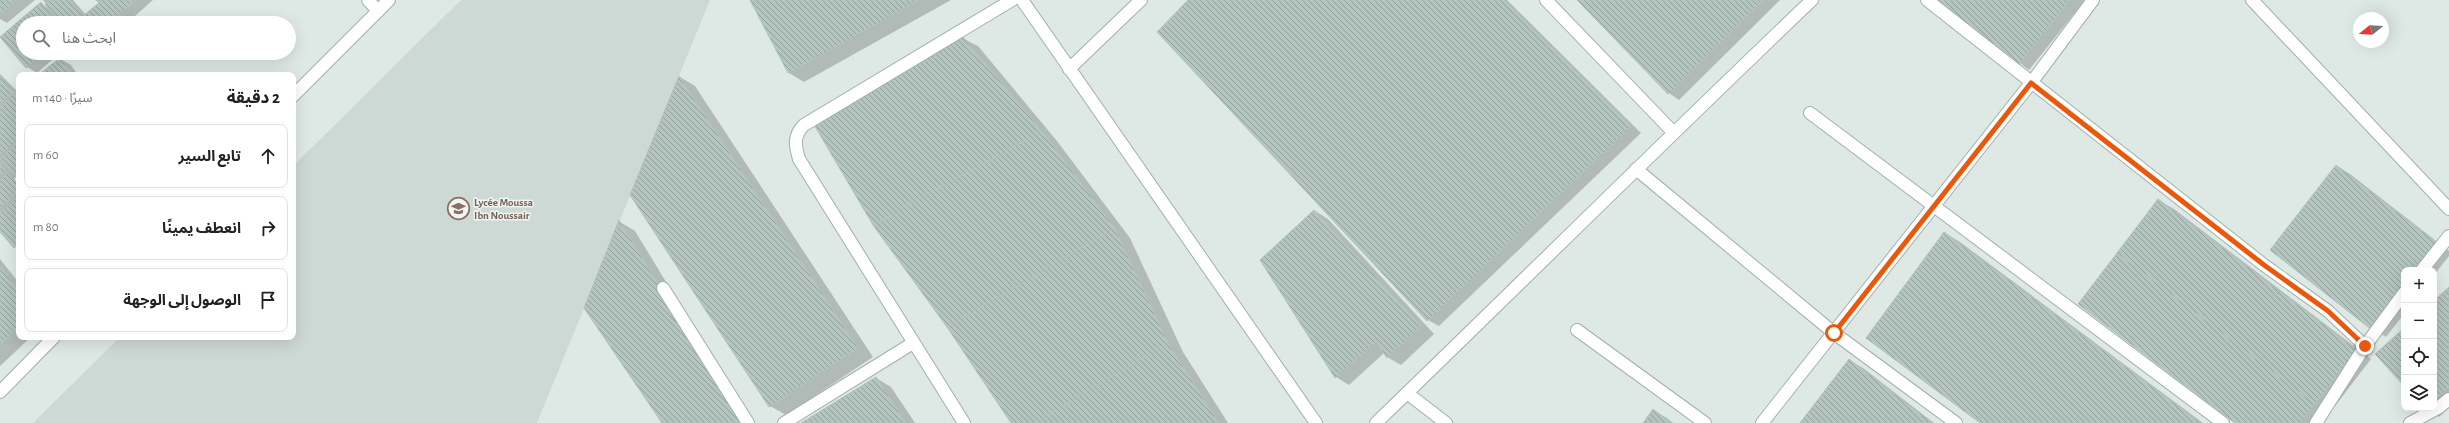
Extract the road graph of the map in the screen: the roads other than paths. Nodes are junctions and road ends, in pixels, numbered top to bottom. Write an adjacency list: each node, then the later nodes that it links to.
1 (368, 0): 11 (street)
2 (389, 0): 11 (street)
3 (1012, 0): 27 (street)
4 (1022, 0): 12 (street)
5 (1141, 0): 12 (street)
6 (1546, 0): 16 (street)
7 (1812, 0): 16 (street)
8 (1927, 0): 13 (street)
9 (2093, 0): 13 (street)
10 (2252, 0): 19 (street)
11 (378, 11): 14 (street)
12 (1069, 69): 35 (street)
13 (2031, 83): 18 (street); 28 (street)
14 (296, 93)
15 (1810, 113): 18 (street)
16 (1673, 132): 17 (street)
17 (1636, 169): 25 (street); 30 (street)
18 (1934, 205): 25 (street); 41 (street)
19 (2449, 209)
20 (2449, 236): 21 (street)
21 (2424, 267)
22 (663, 288): 32 (street)
23 (2401, 297): 28 (street)
24 (1577, 330): 38 (street)
25 (1834, 333): 39 (street); 40 (street)
26 (51, 340): 29 (street)
27 (913, 343): 33 (street); 34 (street)
28 (2365, 346): 42 (street)
29 (0, 392)
30 (1407, 393): 36 (street); 37 (street)
31 (2449, 399): 43 (street)
32 (748, 423)
33 (784, 423)
34 (964, 423)
35 (1316, 423)
36 (1376, 423)
37 (1446, 423)
38 (1705, 423)
39 (1762, 423)
40 (1956, 423)
41 (2223, 423)
42 (2316, 423)
43 (2410, 423)

